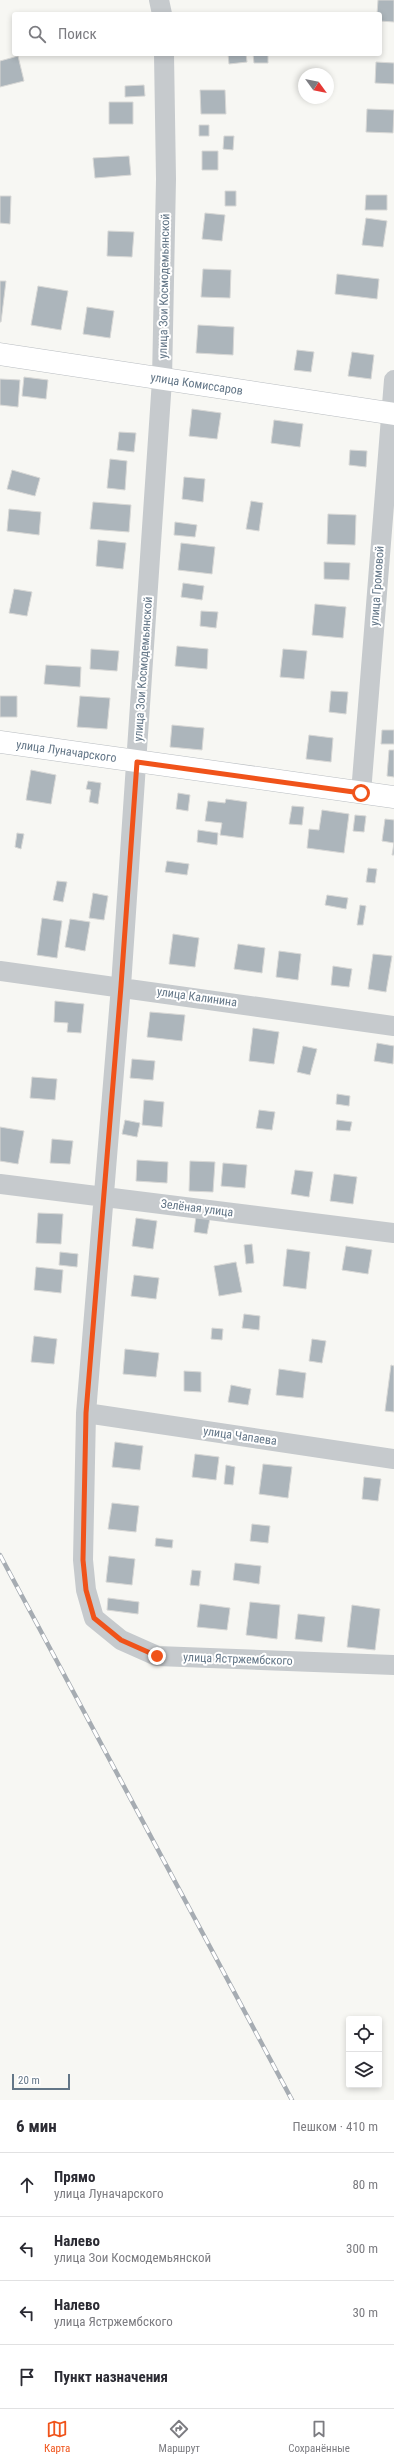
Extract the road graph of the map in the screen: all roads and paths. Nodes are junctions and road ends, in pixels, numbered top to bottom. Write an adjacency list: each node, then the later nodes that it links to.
1 (159, 0): 2 (street)
2 (162, 12)
3 (164, 56): 5 (street, улица Зои Космодемьянской)
4 (0, 354): 5 (main road, улица Комиссаров)
5 (162, 380): 7 (main road, улица Комиссаров); 9 (street, улица Зои Космодемьянской)
6 (394, 380): 7 (street, улица Громовой)
7 (392, 413): 10 (street, улица Громовой)
8 (0, 742): 9 (main road, улица Луначарского)
9 (137, 762): 10 (main road, улица Луначарского); 13 (street, улица Зои Космодемьянской)
10 (361, 793): 11 (main road, улица Луначарского)
11 (394, 798)
12 (0, 970): 13 (street, улица Калинина)
13 (121, 986): 14 (street, улица Калинина); 16 (street, улица Зои Космодемьянской)
14 (394, 1026)
15 (0, 1184): 16 (street, Зелёная улица)
16 (103, 1197): 17 (street, Зелёная улица); 18 (street, улица Зои Космодемьянской)
17 (394, 1233)
18 (86, 1413): 19 (street, улица Чапаева); 20 (street, улица Зои Космодемьянской)
19 (394, 1459)
20 (94, 1618): 21 (street, улица Ястржембского)
21 (394, 1665)

